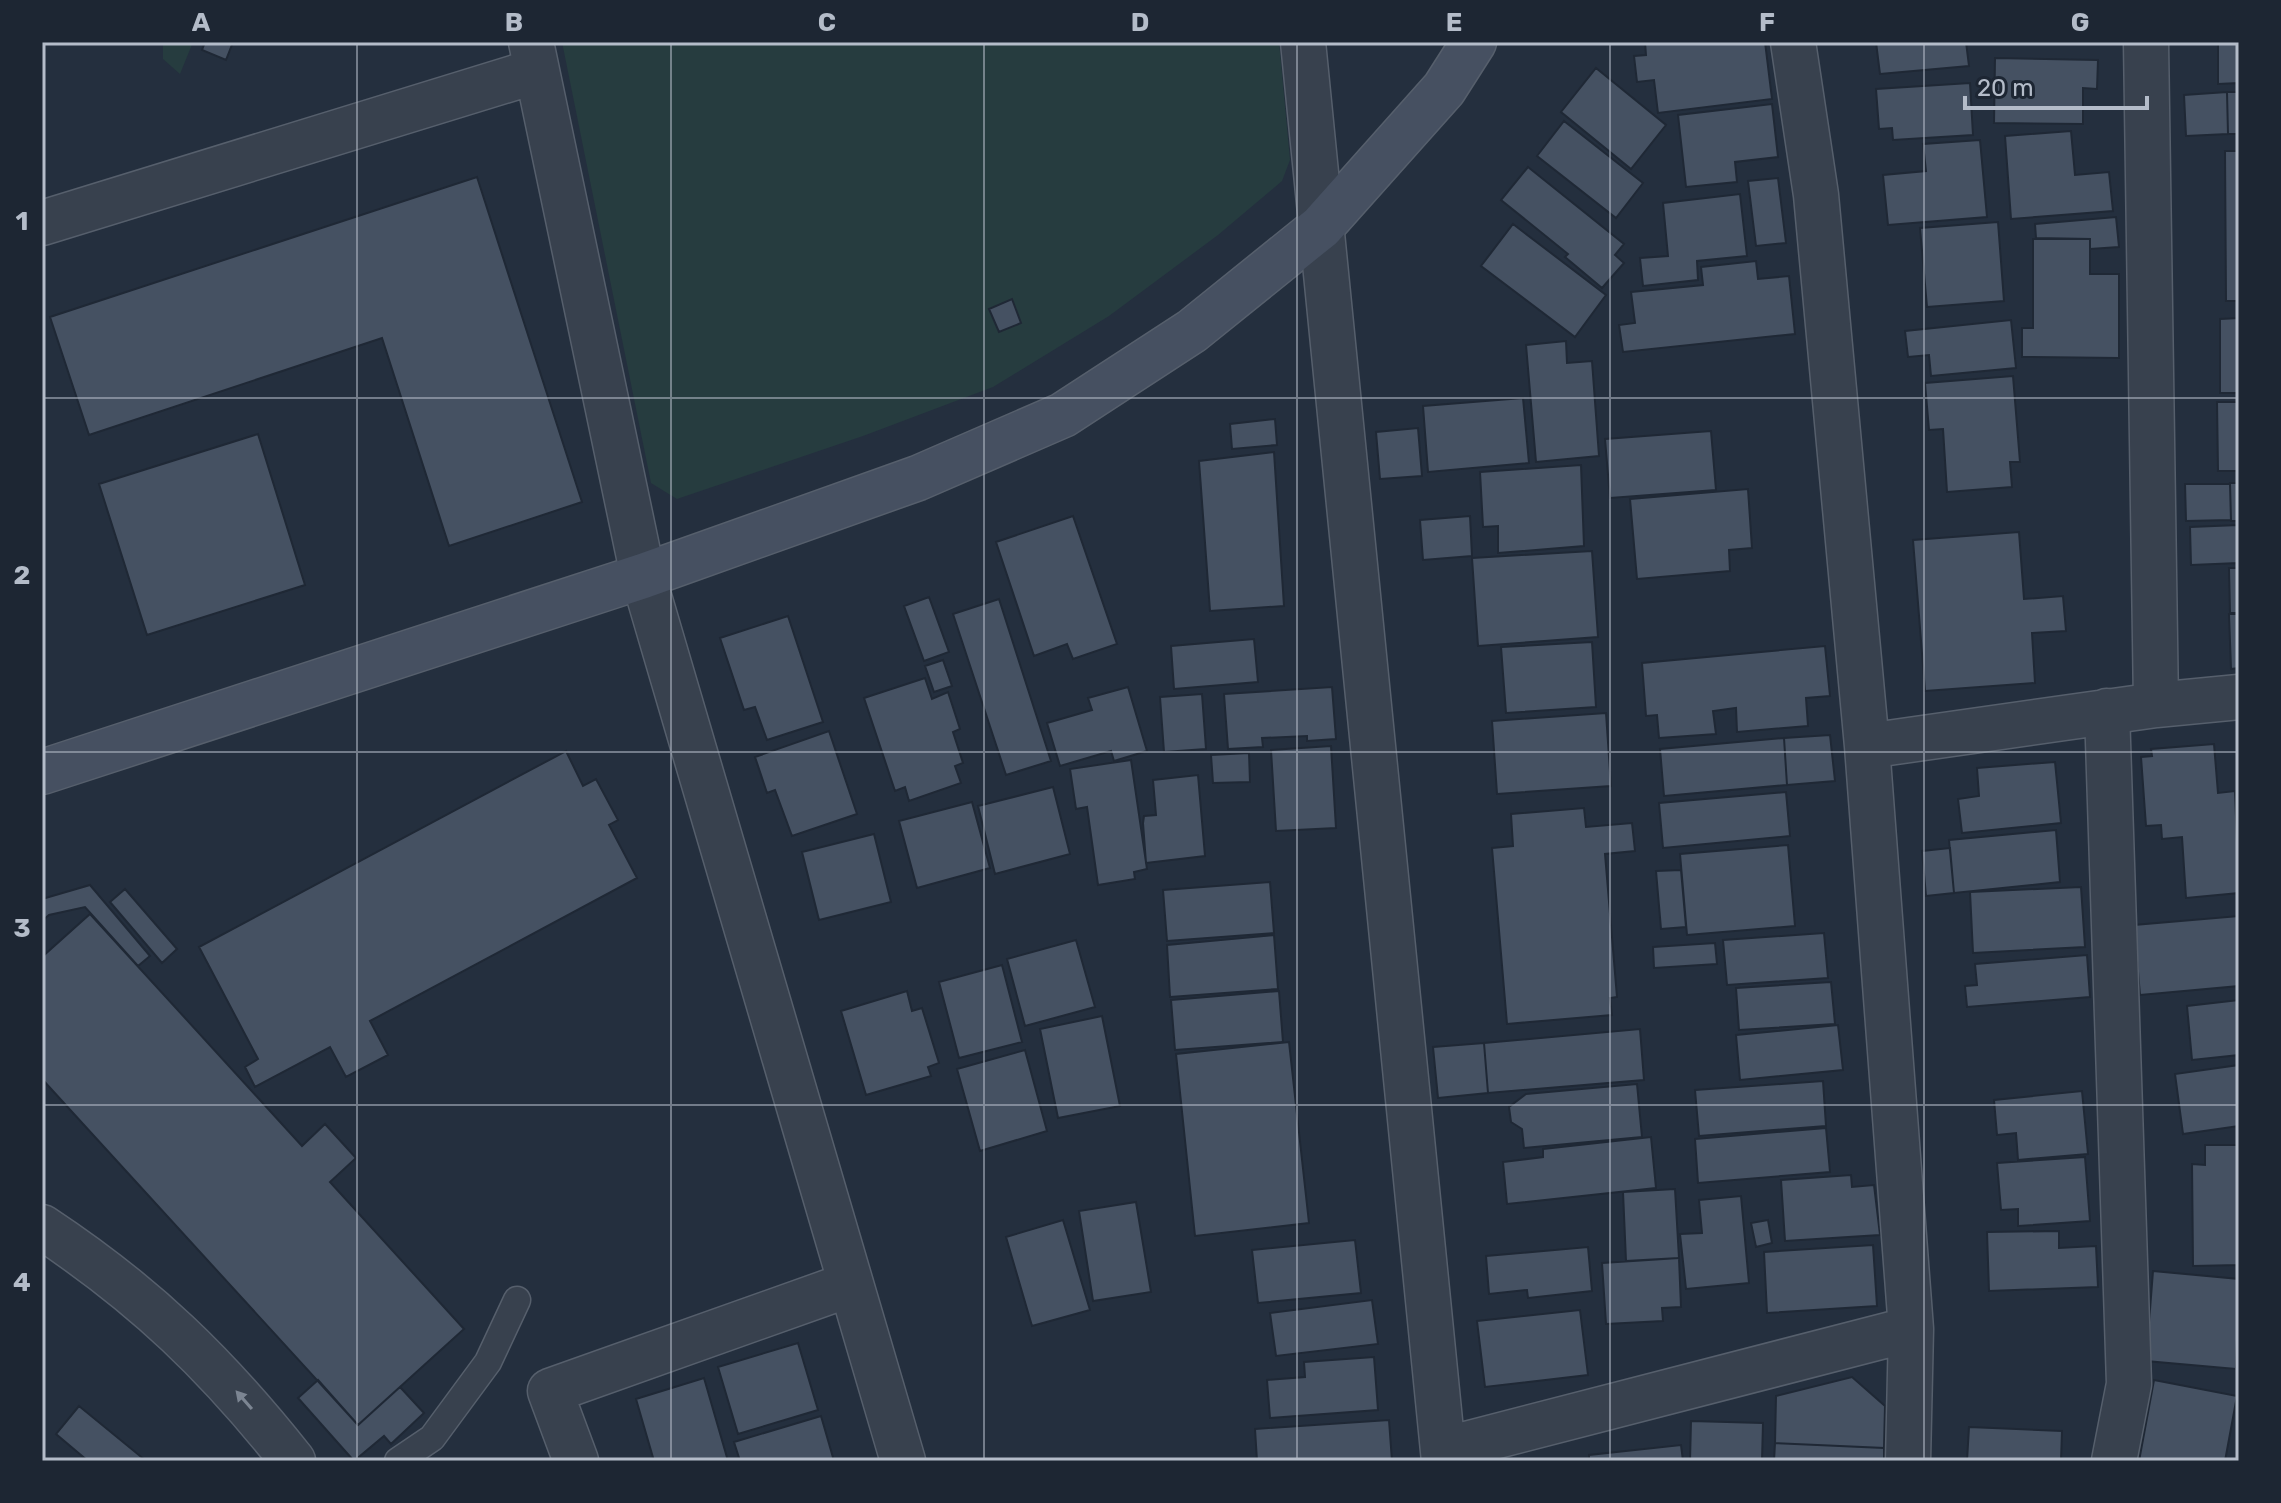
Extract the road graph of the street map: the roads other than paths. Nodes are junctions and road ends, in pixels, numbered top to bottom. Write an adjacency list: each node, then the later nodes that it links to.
1 (1303, 42): 7 (street)
2 (1474, 42): 7 (street)
3 (1793, 42): 12 (street)
4 (2146, 42): 10 (street)
5 (534, 57): 6 (street); 8 (street)
6 (42, 223)
7 (1321, 227): 8 (street); 18 (street)
8 (643, 576): 13 (street); 15 (street)
9 (2239, 697): 10 (street)
10 (2156, 705): 11 (street)
11 (2107, 711): 12 (street); 24 (street)
12 (1867, 746): 17 (street)
13 (42, 772)
14 (42, 1227): 19 (street, one-way to 14)
15 (848, 1285): 21 (street); 22 (street)
16 (517, 1300): 20 (lane)
17 (1911, 1329): 18 (street); 23 (street)
18 (1443, 1455)
19 (293, 1461)
20 (398, 1461)
21 (576, 1461)
22 (903, 1461)
23 (1908, 1461)
24 (2114, 1461)

